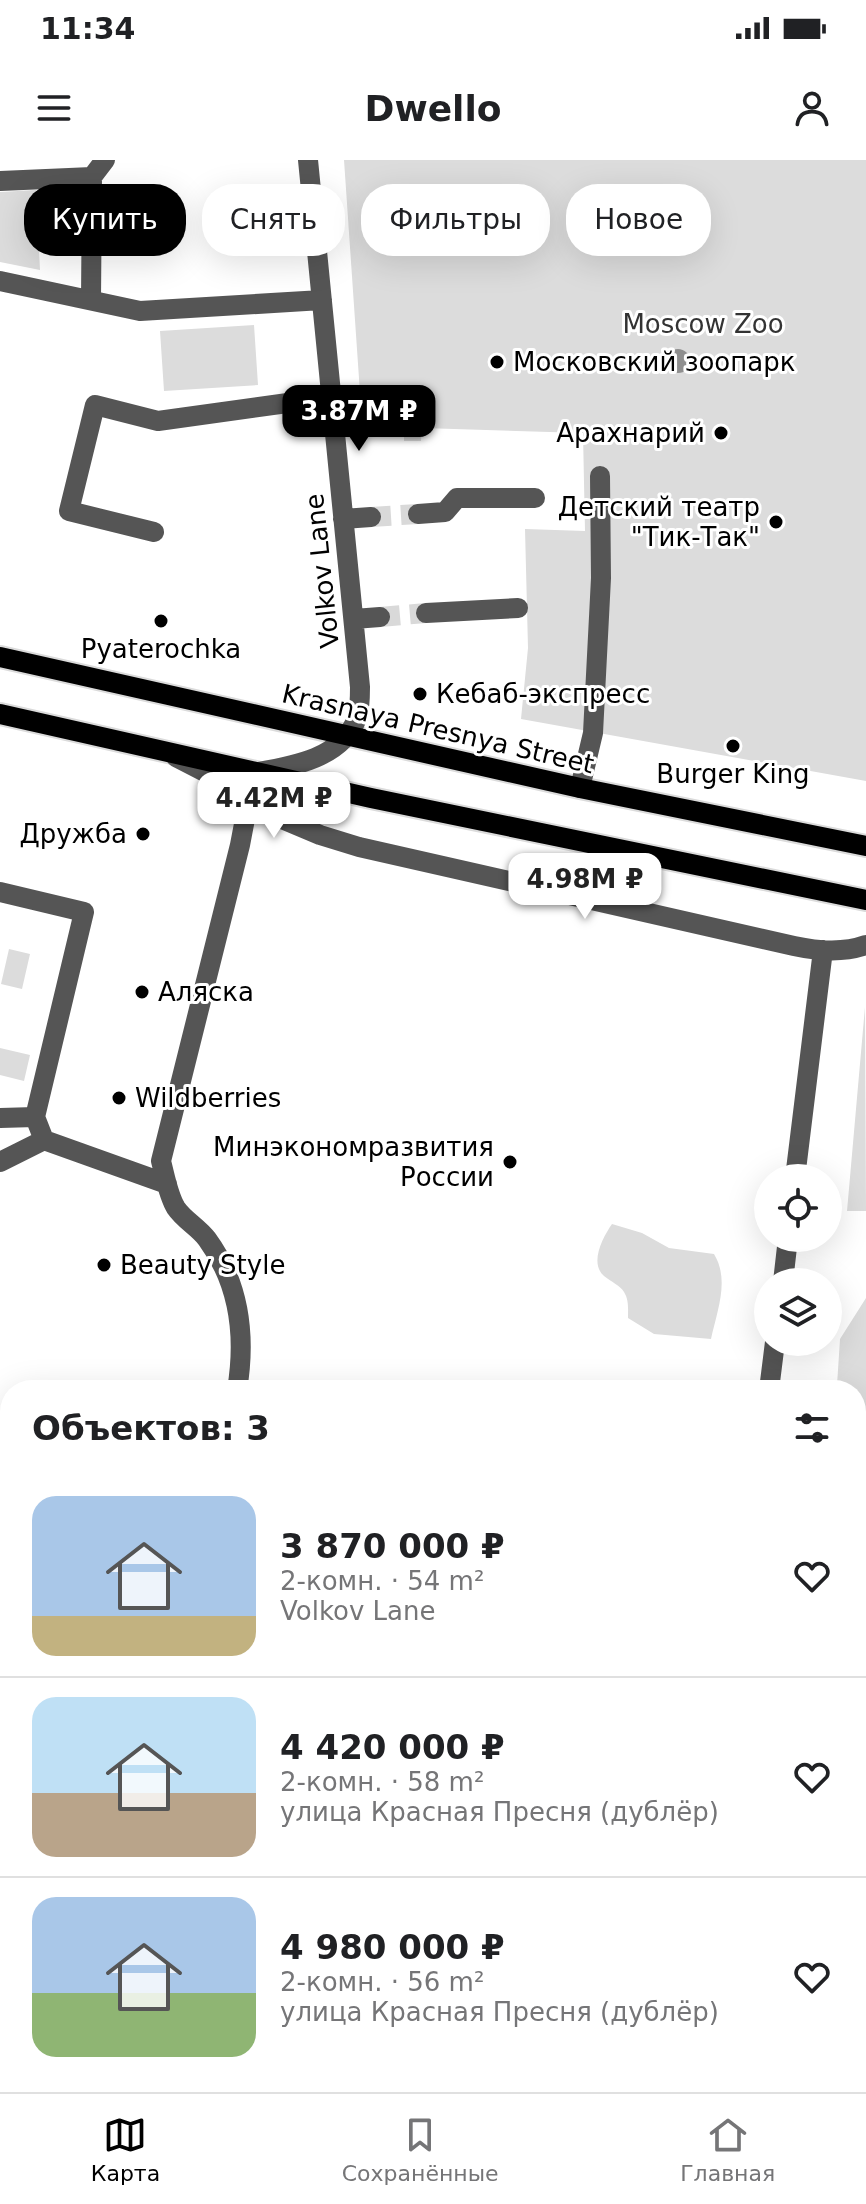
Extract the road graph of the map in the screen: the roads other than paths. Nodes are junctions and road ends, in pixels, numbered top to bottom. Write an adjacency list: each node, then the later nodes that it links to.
1 (105, 160): 3 (street)
2 (308, 160): 7 (street, Volkov Lane)
3 (92, 177): 4 (street); 6 (street)
4 (0, 181)
5 (0, 281): 6 (street)
6 (91, 300): 7 (street)
7 (322, 300): 8 (street, Volkov Lane)
8 (331, 397): 13 (street, Volkov Lane); 14 (street)
9 (600, 476): 24 (street)
10 (535, 498): 11 (street)
11 (418, 514)
12 (371, 517): 13 (street)
13 (343, 519): 18 (street, Volkov Lane)
14 (154, 532)
15 (518, 608): 16 (street)
16 (426, 613)
17 (380, 617): 18 (street)
18 (354, 619): 21 (street, Volkov Lane)
19 (0, 657): 21 (main road, Krasnaya Presnya Street)
20 (0, 714): 22 (main road)
21 (347, 736): 23 (street); 24 (main road, Krasnaya Presnya Street)
22 (165, 752): 23 (main road); 25 (street)
23 (255, 773): 28 (main road)
24 (580, 788): 26 (main road, Krasnaya Presnya Street)
25 (249, 798): 30 (street); 36 (street)
26 (866, 846)
27 (0, 892): 31 (street)
28 (866, 900)
29 (866, 945): 30 (street)
30 (823, 950): 35 (street)
31 (35, 1117): 32 (street); 33 (street)
32 (0, 1118)
33 (44, 1140): 34 (street); 36 (street)
34 (0, 1162)
35 (797, 1164)
36 (167, 1184): 38 (street)
37 (773, 1356): 39 (street)
38 (238, 1380)
39 (770, 1380)

